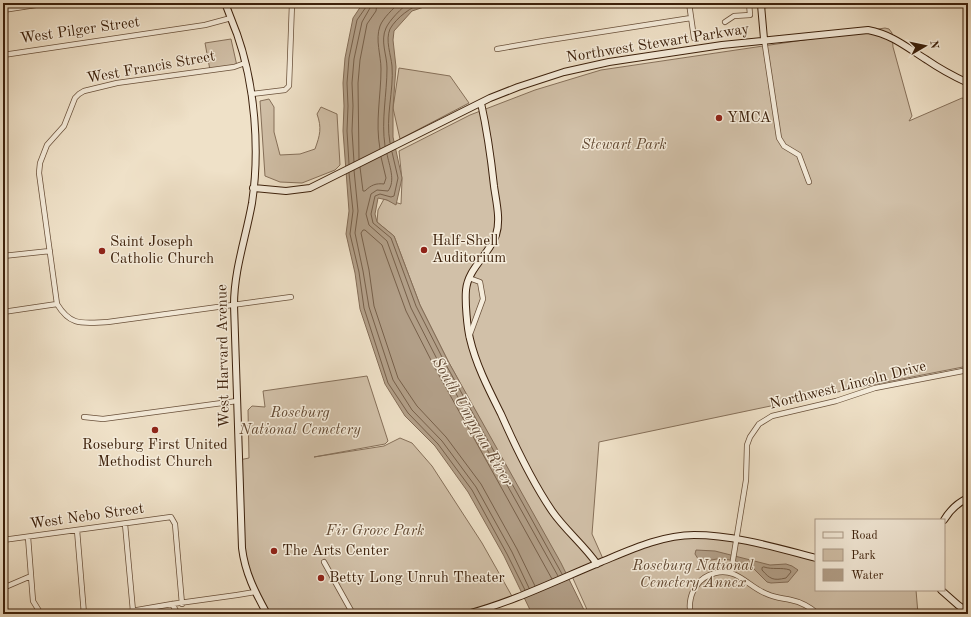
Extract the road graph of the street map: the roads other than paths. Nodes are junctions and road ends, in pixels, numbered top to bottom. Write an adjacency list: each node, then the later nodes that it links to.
1 (49, 3): 8 (street)
2 (225, 3): 9 (main road, West Harvard Avenue)
3 (292, 3): 18 (street)
4 (689, 3): 10 (street)
5 (749, 3): 11 (street)
6 (771, 3): 7 (main road)
7 (761, 4): 13 (main road)
8 (3, 10)
9 (231, 18): 15 (street, West Pilger Street); 16 (main road, West Harvard Avenue)
10 (691, 18): 12 (street); 14 (street)
11 (726, 22)
12 (694, 38)
13 (764, 40): 17 (main road, Northwest Stewart Parkway); 19 (main road, Northwest Stewart Parkway); 20 (street)
14 (497, 49)
15 (3, 55)
16 (245, 63): 18 (main road, West Harvard Avenue); 22 (street, West Francis Street)
17 (968, 82)
18 (251, 94): 21 (main road, West Harvard Avenue)
19 (481, 102): 21 (main road, Northwest Stewart Parkway); 24 (main road)
20 (808, 182)
21 (253, 188): 27 (main road, West Harvard Avenue)
22 (50, 251): 23 (street); 26 (street)
23 (3, 256)
24 (469, 278): 29 (main road); 29 (street)
25 (291, 297): 27 (street)
26 (57, 304): 27 (street); 28 (street)
27 (234, 305): 31 (main road, West Harvard Avenue)
28 (3, 312)
29 (469, 337): 42 (main road)
30 (968, 370): 39 (street, Northwest Lincoln Drive)
31 (237, 401): 32 (street); 47 (main road, West Harvard Avenue)
32 (84, 417)
33 (968, 498): 34 (main road)
34 (944, 519)
35 (125, 524): 36 (street, West Nebo Street); 49 (street, West Nebo Street); 50 (street)
36 (76, 530): 37 (street, West Nebo Street); 53 (street)
37 (28, 537): 38 (street, West Nebo Street); 44 (street)
38 (3, 540)
39 (737, 540): 40 (main road); 42 (main road); 43 (street, Northwest Lincoln Drive)
40 (815, 558)
41 (324, 562): 57 (street)
42 (597, 564): 58 (main road)
43 (731, 572): 59 (street); 60 (street)
44 (31, 576): 45 (street); 52 (street)
45 (3, 588)
46 (942, 591): 51 (main road)
47 (255, 592): 49 (street); 56 (main road, West Harvard Avenue)
48 (172, 604): 49 (street); 50 (street); 55 (street)
49 (182, 604)
50 (133, 611): 54 (street)
51 (968, 612)
52 (41, 614)
53 (84, 614)
54 (114, 614)
55 (178, 614)
56 (267, 614)
57 (353, 614)
58 (468, 614)
59 (691, 614)
60 (818, 614)

